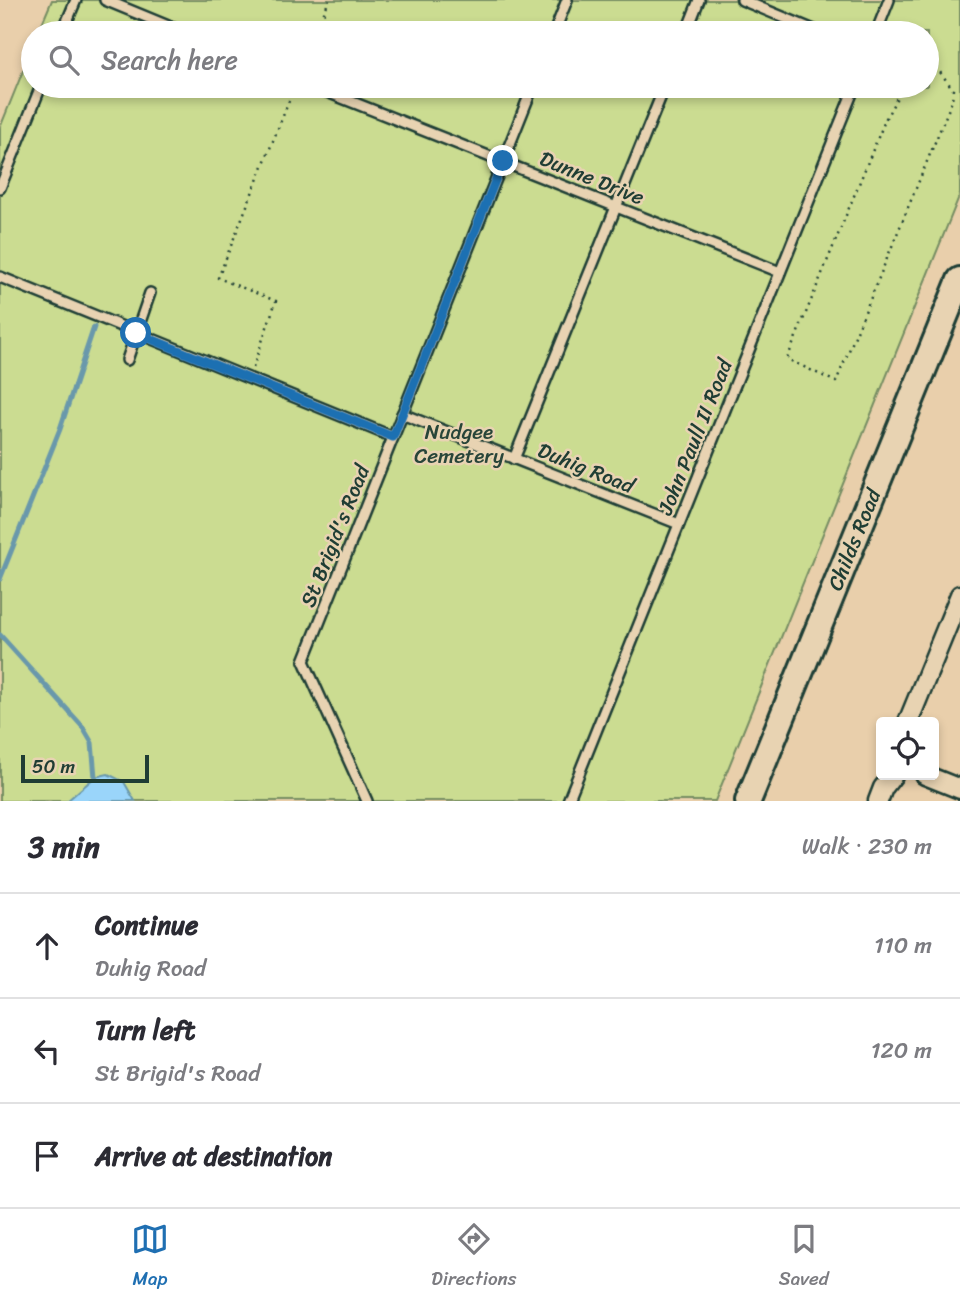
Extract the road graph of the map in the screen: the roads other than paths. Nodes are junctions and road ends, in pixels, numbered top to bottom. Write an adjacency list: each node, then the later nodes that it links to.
1 (76, 0): 7 (lane)
2 (105, 0): 8 (lane)
3 (567, 0): 9 (lane)
4 (699, 0): 10 (lane)
5 (742, 0): 11 (lane)
6 (889, 0): 12 (lane)
7 (67, 21)
8 (156, 21)
9 (559, 21)
10 (691, 21)
11 (792, 21)
12 (881, 21)
13 (36, 98): 19 (lane)
14 (343, 98): 18 (lane, Dunne Drive)
15 (528, 98): 18 (lane, St Brigid's Road)
16 (660, 98): 20 (lane)
17 (850, 98): 21 (lane, John Paull II Road)
18 (503, 161): 20 (lane, Dunne Drive); 27 (lane, St Brigid's Road)
19 (0, 188)
20 (616, 206): 21 (lane, Dunne Drive); 29 (lane)
21 (780, 272): 30 (lane, John Paull II Road)
22 (0, 277): 25 (lane)
23 (960, 280): 38 (main road, Childs Road)
24 (150, 293): 25 (lane)
25 (136, 333): 26 (lane); 28 (lane)
26 (127, 359)
27 (402, 414): 28 (lane, St Brigid's Road); 29 (lane, Duhig Road)
28 (393, 437): 36 (lane, St Brigid's Road)
29 (514, 459): 30 (lane, Duhig Road)
30 (679, 524): 37 (lane, John Paull II Road)
31 (960, 595): 32 (street)
32 (910, 717)
33 (889, 780): 39 (street)
34 (938, 780): 35 (street)
35 (960, 789)
36 (367, 801)
37 (568, 801)
38 (748, 801)
39 (878, 801)

